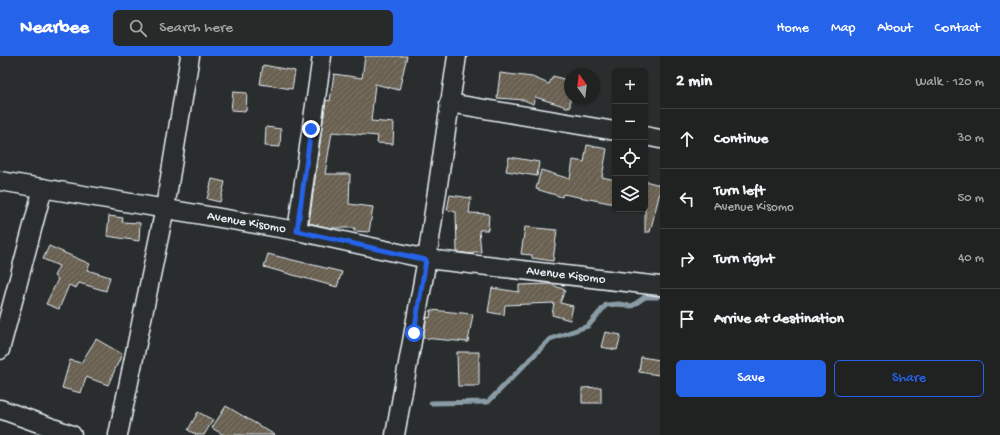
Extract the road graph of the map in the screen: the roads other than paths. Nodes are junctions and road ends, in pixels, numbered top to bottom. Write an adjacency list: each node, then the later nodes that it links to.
1 (190, 56): 10 (street)
2 (322, 56): 11 (street)
3 (458, 56): 4 (street)
4 (449, 103): 5 (street); 12 (street)
5 (612, 130)
6 (648, 136): 7 (street)
7 (660, 138)
8 (0, 180): 9 (street, Avenue Kisomo)
9 (43, 188): 10 (street, Avenue Kisomo); 14 (street)
10 (166, 208): 11 (street, Avenue Kisomo); 17 (street)
11 (297, 231): 12 (street, Avenue Kisomo)
12 (426, 260): 13 (street, Avenue Kisomo); 18 (street)
13 (660, 286)
14 (0, 350)
15 (0, 409): 16 (street)
16 (72, 435)
17 (118, 435)
18 (395, 435)

